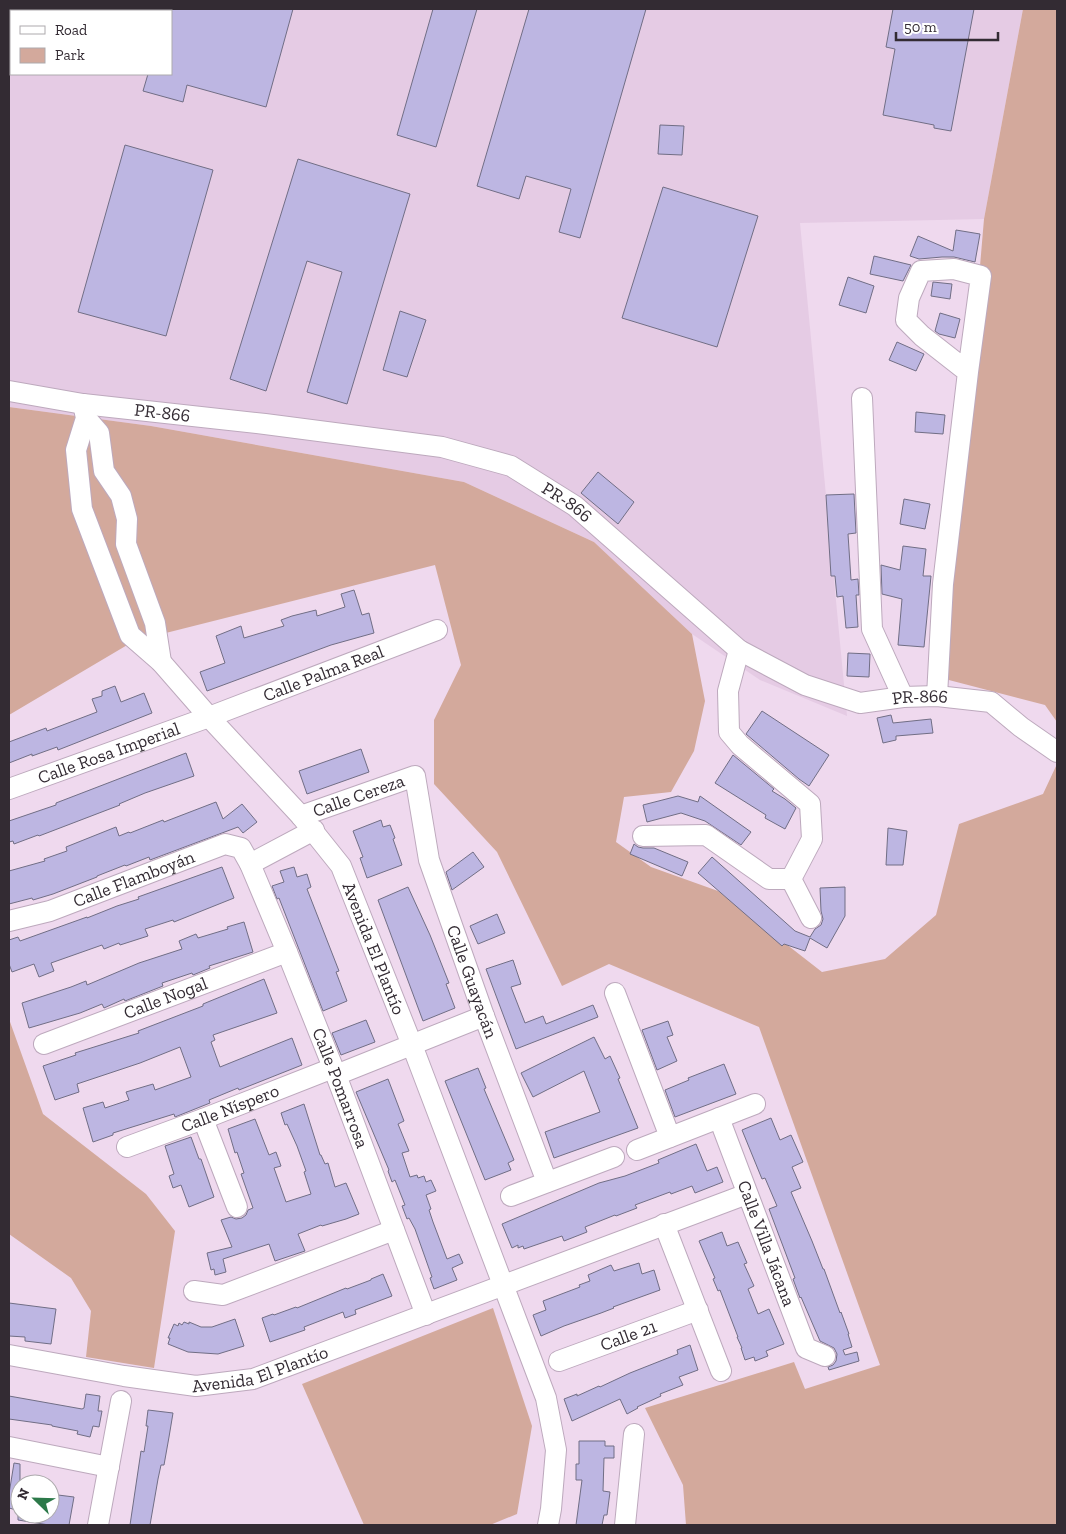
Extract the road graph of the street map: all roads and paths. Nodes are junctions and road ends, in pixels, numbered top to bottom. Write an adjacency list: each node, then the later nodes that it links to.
1 (968, 372): 1 (street); 12 (street)
2 (9, 391): 4 (street, PR-866 / PR-866)
3 (862, 398): 13 (street)
4 (85, 411): 5 (street); 6 (street, Avenida El Plantío); 10 (street, PR-866 / PR-866)
5 (104, 471): 6 (street); 7 (street)
6 (79, 476): 8 (street, Avenida El Plantío)
7 (126, 544): 8 (street); 11 (street)
8 (99, 551): 11 (street, Avenida El Plantío)
9 (437, 630): 14 (street, Calle Palma Real)
10 (739, 650): 13 (street, PR-866 / PR-866); 21 (street)
11 (161, 662): 14 (street, Avenida El Plantío)
12 (937, 696): 13 (street, PR-866 / PR-866); 15 (street, PR-866 / PR-866)
13 (903, 697)
14 (209, 717): 17 (street, Calle Rosa Imperial); 18 (street, Avenida El Plantío)
15 (1057, 752)
16 (416, 776): 18 (street, Calle Cereza); 26 (street, Calle Guayacán)
17 (9, 789)
18 (308, 823): 20 (street, Calle Cereza); 28 (street, Avenida El Plantío)
19 (643, 836): 21 (street)
20 (250, 864): 23 (street, Calle Flamboyán); 24 (street, Calle Pomarrosa)
21 (790, 879): 22 (street)
22 (811, 918)
23 (9, 921)
24 (287, 952): 27 (street, Calle Nogal); 29 (street, Calle Pomarrosa)
25 (615, 993): 33 (street)
26 (484, 1016): 28 (street, Calle Níspero); 37 (street, Calle Guayacán)
27 (44, 1044)
28 (412, 1045): 29 (street, Calle Níspero); 43 (street, Avenida El Plantío)
29 (335, 1072): 32 (street, Calle Níspero); 42 (street, Calle Pomarrosa)
30 (755, 1104): 31 (street)
31 (719, 1118): 33 (street); 38 (street, Calle Villa Jácana)
32 (204, 1119): 34 (street, Calle Níspero); 40 (street)
33 (670, 1137): 35 (street)
34 (127, 1147)
35 (637, 1150)
36 (614, 1157): 37 (street)
37 (547, 1182): 39 (street)
38 (747, 1194): 41 (street); 48 (street, Calle Villa Jácana)
39 (511, 1196)
40 (237, 1207)
41 (664, 1224): 43 (street); 45 (street)
42 (394, 1230): 44 (street); 46 (street, Calle Pomarrosa)
43 (503, 1286): 46 (street, Avenida El Plantío); 56 (street, Avenida El Plantío)
44 (194, 1291)
45 (698, 1310): 49 (street, Calle 21); 50 (street)
46 (426, 1315): 47 (street, Avenida El Plantío)
47 (9, 1354)
48 (825, 1356)
49 (559, 1362)
50 (721, 1371)
51 (121, 1401): 54 (street)
52 (634, 1434): 57 (street)
53 (9, 1447): 54 (street)
54 (109, 1467): 55 (street)
55 (98, 1525)
56 (548, 1525)
57 (625, 1525)

